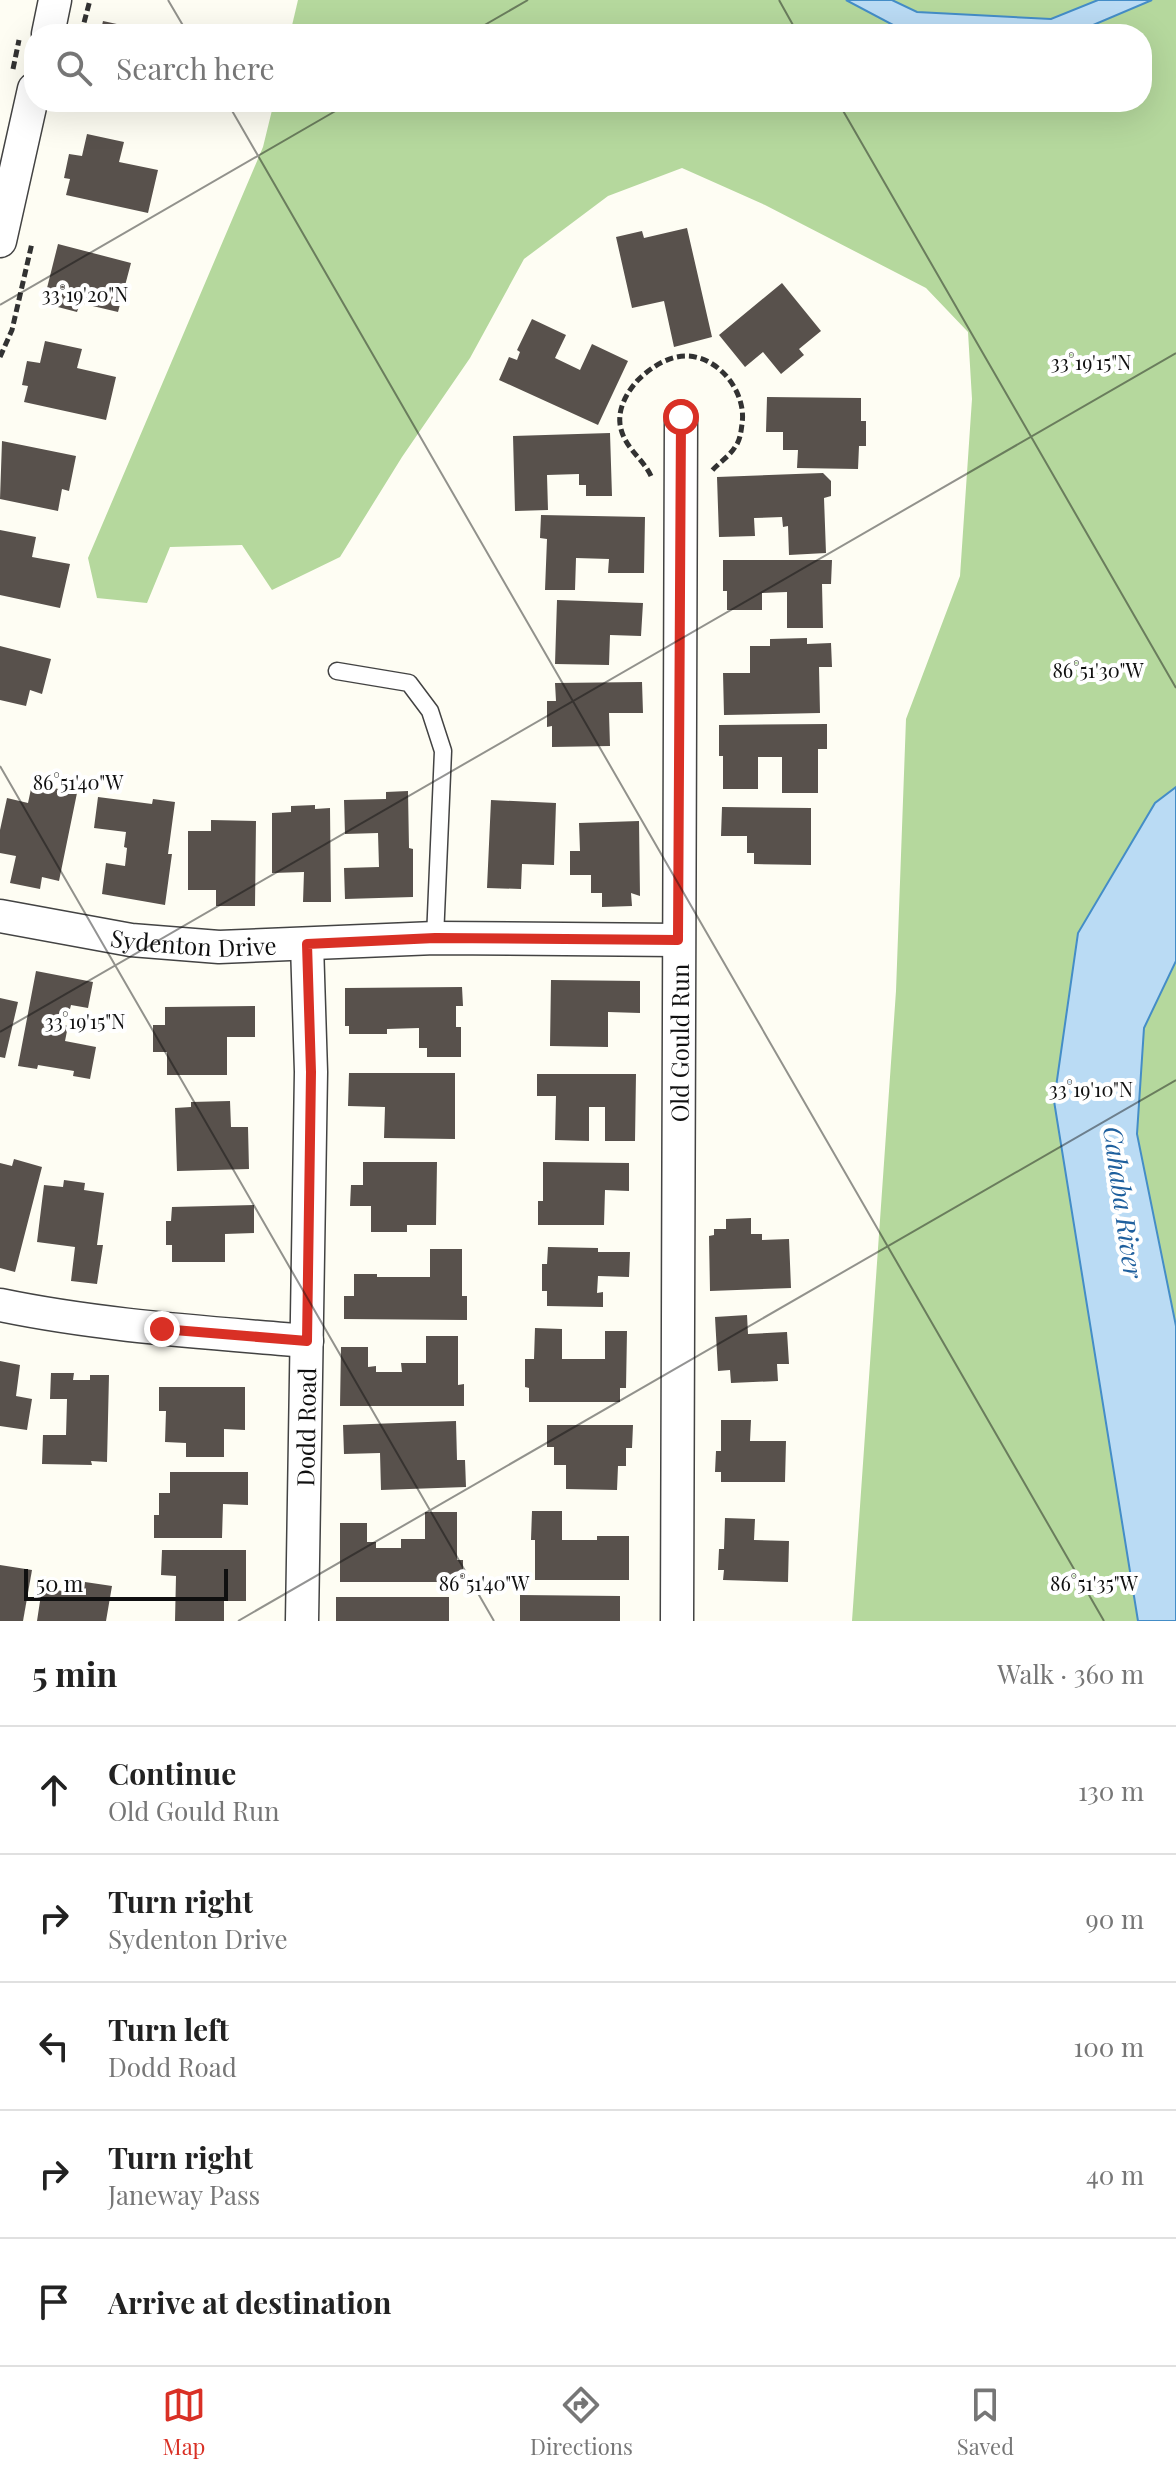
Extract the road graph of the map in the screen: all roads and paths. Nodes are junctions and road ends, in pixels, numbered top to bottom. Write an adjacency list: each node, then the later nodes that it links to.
1 (55, 0): 3 (street)
2 (90, 0): 4 (path)
3 (41, 24)
4 (84, 24)
5 (22, 84): 6 (street)
6 (0, 241)
7 (681, 417): 11 (street, Old Gould Run)
8 (337, 671): 10 (lane)
9 (0, 916): 12 (street, Sydenton Drive)
10 (435, 938): 11 (street, Sydenton Drive); 12 (street, Sydenton Drive)
11 (678, 940): 16 (street, Old Gould Run)
12 (307, 944): 14 (street, Dodd Road)
13 (0, 1305): 14 (street)
14 (307, 1341): 15 (street, Dodd Road)
15 (302, 1621)
16 (677, 1621)

